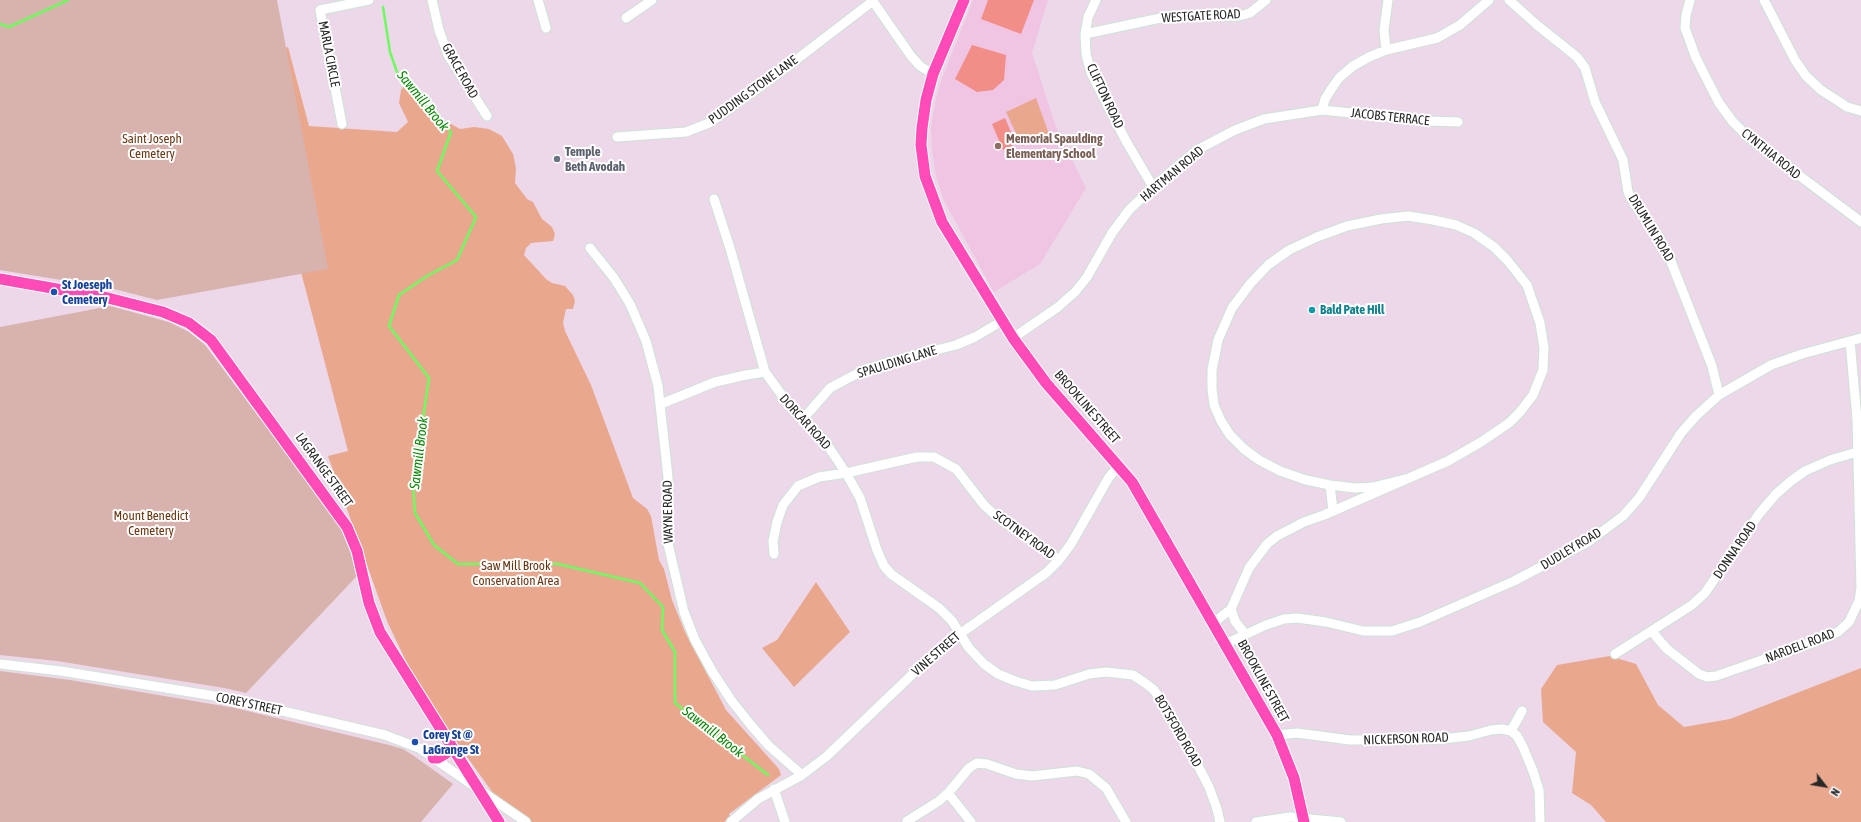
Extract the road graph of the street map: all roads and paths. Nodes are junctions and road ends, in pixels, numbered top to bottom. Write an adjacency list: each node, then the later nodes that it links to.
1 (369, 0): 23 (street, MARLA CIRCLE)
2 (432, 0): 21 (street, GRACE ROAD)
3 (538, 0): 15 (street)
4 (652, 0): 14 (street)
5 (964, 0): 18 (main road, BROOKLINE STREET)
6 (1096, 0): 16 (street, CLIFTON ROAD)
7 (1266, 0): 16 (street, WESTGATE ROAD)
8 (1388, 0): 17 (street)
9 (1489, 0): 17 (street)
10 (1509, 0): 35 (street, DRUMLIN ROAD)
11 (1690, 0): 27 (street, CYNTHIA ROAD)
12 (1764, 0): 20 (street)
13 (872, 1): 18 (street); 24 (street, PUDDING STONE LANE)
14 (626, 18)
15 (546, 28)
16 (1085, 34): 25 (street, CLIFTON ROAD)
17 (1386, 50): 19 (street)
18 (933, 74): 30 (main road, BROOKLINE STREET)
19 (1322, 110): 22 (street, JACOBS TERRACE); 25 (street, HARTMAN ROAD)
20 (1861, 111)
21 (487, 116)
22 (1458, 122)
23 (342, 124)
24 (617, 137)
25 (1153, 187): 31 (street, HARTMAN ROAD)
26 (714, 199): 34 (street, DORCAR ROAD)
27 (1861, 222)
28 (590, 248): 36 (street, WAYNE ROAD)
29 (0, 279): 57 (main road, LAGRANGE STREET)
30 (1002, 321): 31 (main road, BROOKLINE STREET); 37 (street, SPAULDING LANE)
31 (1013, 338): 39 (main road, BROOKLINE STREET)
32 (1861, 338): 33 (street, DUDLEY ROAD)
33 (1850, 341): 35 (street, DUDLEY ROAD); 38 (street, NARDELL ROAD)
34 (765, 372): 36 (street); 37 (street, DORCAR ROAD)
35 (1719, 395): 50 (street, DUDLEY ROAD)
36 (661, 404): 59 (street, WAYNE ROAD)
37 (804, 419): 40 (street, DORCAR ROAD)
38 (1857, 452): 48 (street, DONNA ROAD); 48 (street, NARDELL ROAD)
39 (1119, 466): 45 (street, VINE STREET); 47 (main road, BROOKLINE STREET)
40 (846, 473): 44 (street, SCOTNEY ROAD); 45 (street, SCOTNEY ROAD); 49 (street, DORCAR ROAD)
41 (1409, 478): 42 (street); 42 (street); 43 (street)
42 (1330, 485): 43 (street)
43 (1333, 510): 46 (street)
44 (774, 554)
45 (1059, 560): 49 (street, VINE STREET)
46 (1231, 609): 47 (street); 50 (street)
47 (1212, 624): 51 (main road, BROOKLINE STREET)
48 (1654, 630): 52 (street, DONNA ROAD)
49 (960, 632): 59 (street, VINE STREET); 71 (street, BOTSFORD ROAD)
50 (1246, 634): 51 (street, DUDLEY ROAD)
51 (1225, 644): 56 (main road, BROOKLINE STREET)
52 (1615, 654)
53 (0, 664): 58 (street, COREY STREET)
54 (1522, 711): 55 (street)
55 (1511, 731): 56 (street, NICKERSON ROAD); 74 (street)
56 (1277, 735): 63 (main road, BROOKLINE STREET)
57 (450, 743): 58 (main road); 61 (main road, LAGRANGE STREET)
58 (433, 758): 61 (street, COREY STREET)
59 (802, 775): 60 (street, VINE STREET)
60 (774, 789): 67 (street, VINE STREET); 68 (street)
61 (482, 793): 65 (main road, LAGRANGE STREET); 66 (street)
62 (948, 793): 64 (street); 69 (street); 70 (street)
63 (1304, 820): 72 (street); 73 (street)
64 (906, 821)
65 (499, 822)
66 (526, 822)
67 (731, 822)
68 (785, 822)
69 (971, 822)
70 (1126, 822)
71 (1220, 822)
72 (1256, 822)
73 (1341, 822)
74 (1540, 822)

